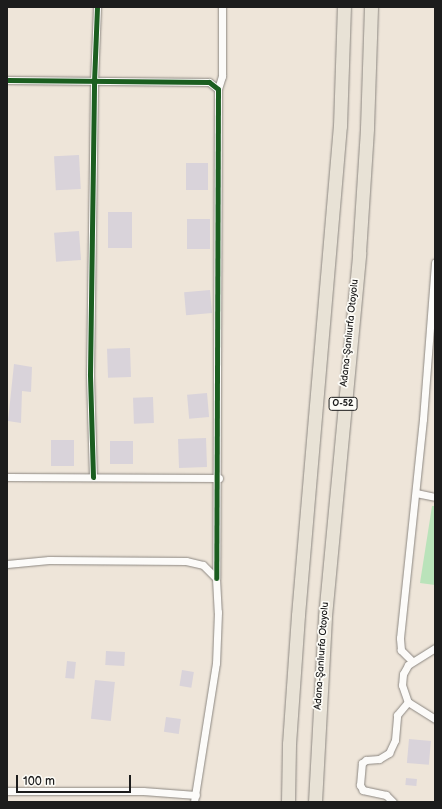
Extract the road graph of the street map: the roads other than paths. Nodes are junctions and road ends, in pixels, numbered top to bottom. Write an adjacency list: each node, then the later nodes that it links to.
1 (98, 7): 6 (street)
2 (222, 7): 7 (street)
3 (344, 7): 22 (highway, O-52)
4 (371, 7): 23 (highway, Adana-Şanlıurfa Otoyolu / O-52)
5 (7, 80): 6 (street)
6 (94, 82): 7 (street); 10 (street)
7 (218, 89): 11 (street)
8 (435, 262): 12 (street)
9 (7, 477): 10 (street)
10 (93, 477): 11 (street)
11 (218, 478): 15 (street)
12 (416, 493): 13 (street); 17 (street)
13 (435, 497)
14 (7, 564): 15 (street)
15 (216, 578): 21 (street)
16 (435, 648): 17 (street)
17 (412, 661): 18 (street)
18 (408, 702): 19 (street); 24 (street)
19 (435, 719)
20 (7, 791): 21 (street)
21 (195, 798)
22 (288, 802)
23 (315, 802)
24 (393, 802)

